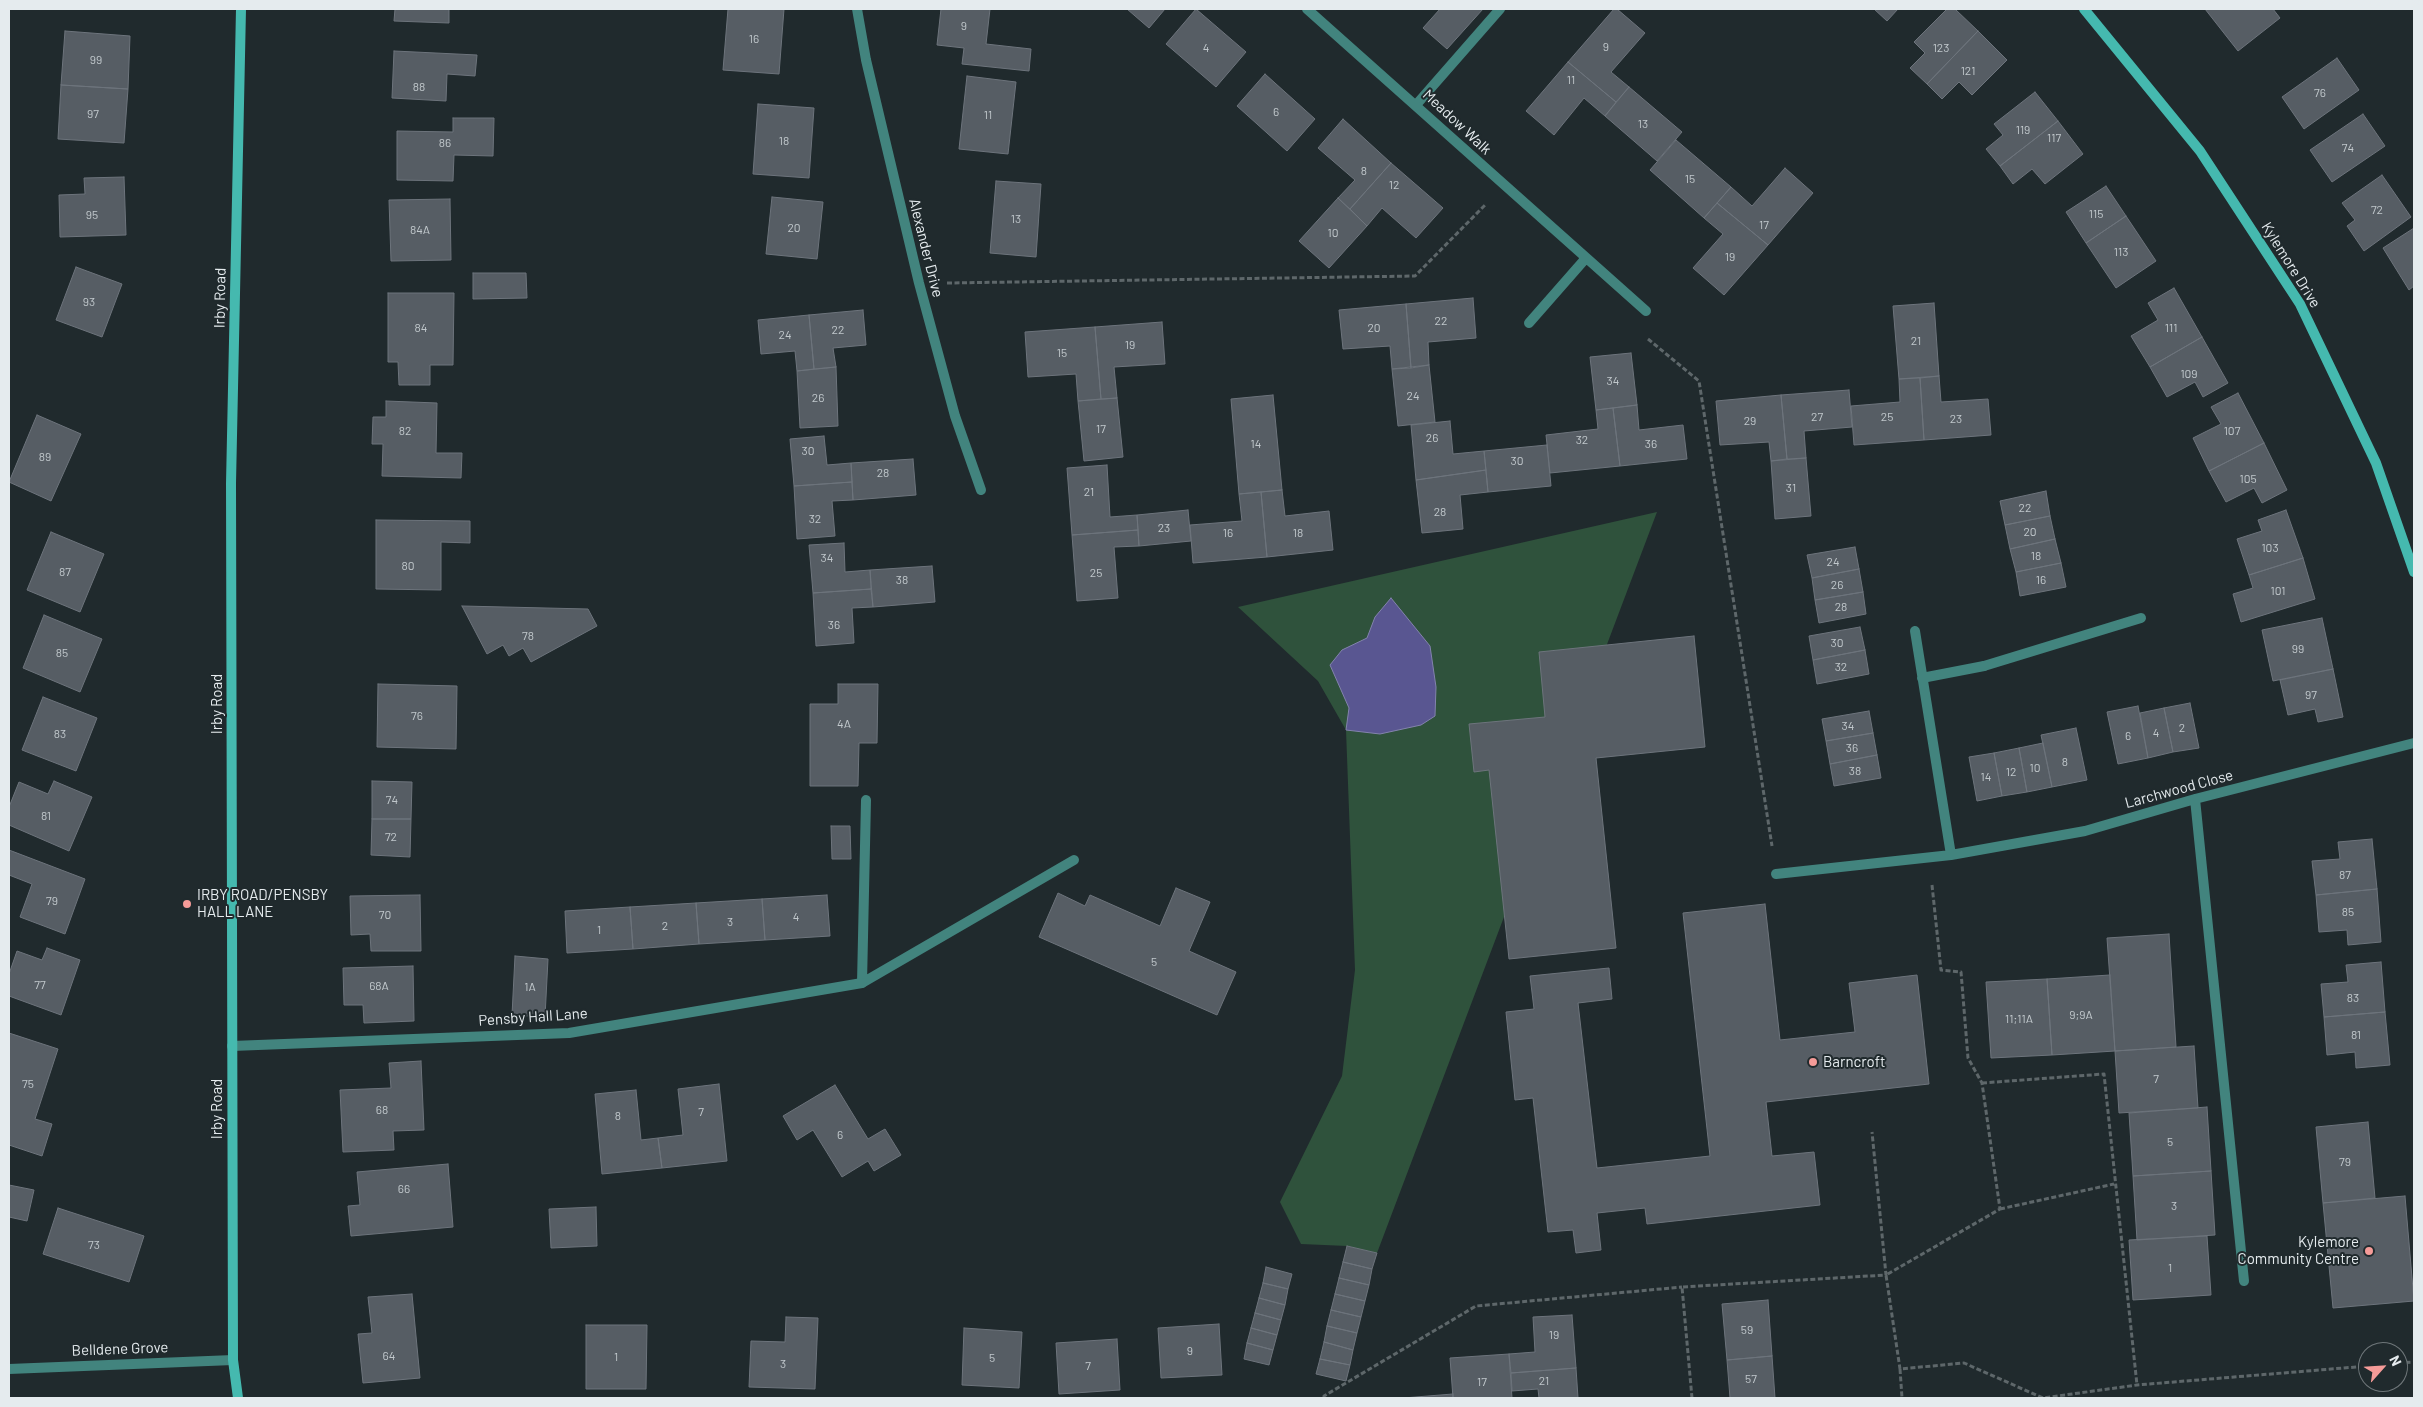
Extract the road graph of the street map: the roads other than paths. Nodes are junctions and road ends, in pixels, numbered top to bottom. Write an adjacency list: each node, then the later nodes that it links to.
1 (241, 9): 22 (street, Irby Road)
2 (857, 9): 10 (street, Alexander Drive)
3 (1307, 9): 6 (street, Meadow Walk)
4 (1500, 9): 6 (street)
5 (2084, 9): 11 (street, Kylemore Drive)
6 (1416, 105): 7 (street, Meadow Walk)
7 (1586, 258): 8 (street, Meadow Walk); 9 (street)
8 (1646, 312)
9 (1529, 323)
10 (980, 490)
11 (2414, 572)
12 (2140, 618): 14 (street)
13 (1915, 631): 14 (street)
14 (1922, 678): 18 (street)
15 (2414, 744): 16 (street, Larchwood Close)
16 (2195, 799): 18 (street, Larchwood Close); 23 (street)
17 (866, 800): 21 (street)
18 (1951, 855): 20 (street, Larchwood Close)
19 (1074, 860): 21 (street)
20 (1776, 874)
21 (862, 983): 22 (street, Pensby Hall Lane)
22 (232, 1046): 24 (street, Irby Road)
23 (2244, 1281)
24 (233, 1360): 25 (street, Belldene Grove); 26 (street, Irby Road)
25 (9, 1368)
26 (238, 1398)

